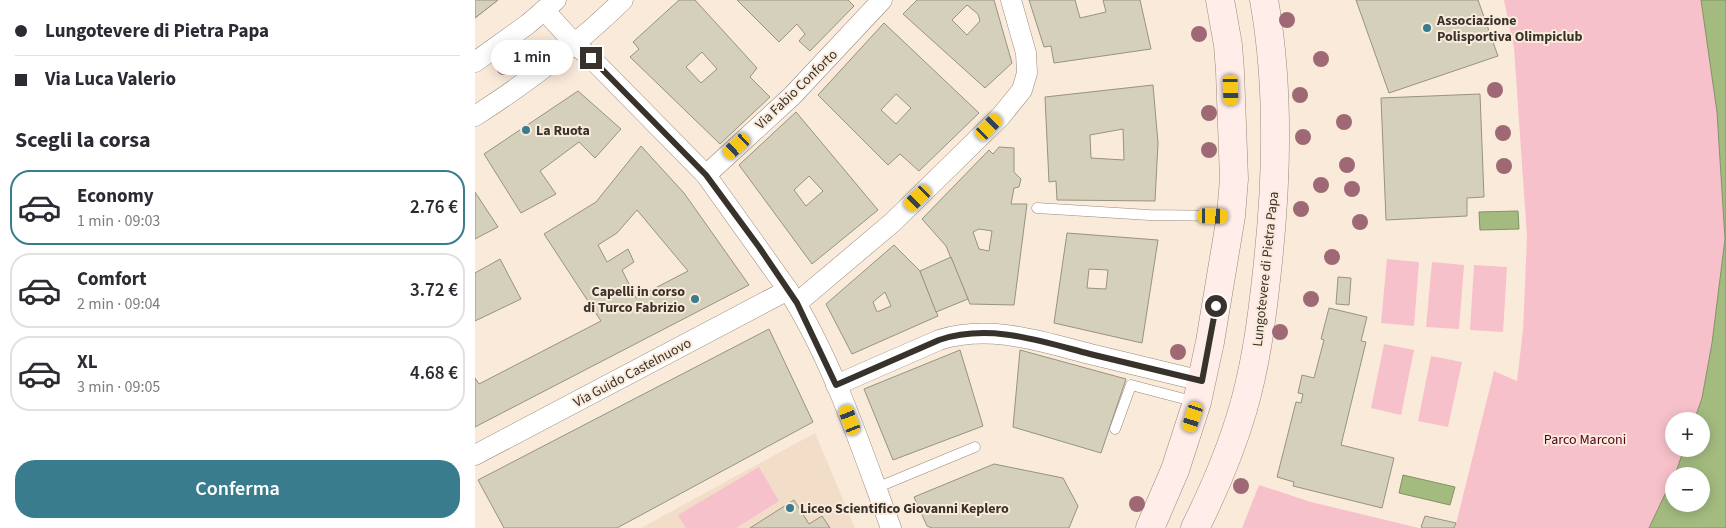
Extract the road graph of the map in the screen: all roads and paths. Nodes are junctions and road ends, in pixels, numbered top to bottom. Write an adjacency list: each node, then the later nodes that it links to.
1 (623, 0): 7 (street)
2 (882, 0): 10 (street, Via Fabio Conforto)
3 (1011, 0): 13 (street, Via Guido Castelnuovo)
4 (1220, 0): 12 (street)
5 (1264, 0): 22 (street, Lungotevere di Pietra Papa)
6 (550, 5): 7 (street); 8 (street)
7 (575, 44): 9 (street); 10 (street)
8 (475, 62)
9 (475, 116)
10 (706, 175): 13 (street)
11 (1037, 208): 12 (lane)
12 (1231, 216): 15 (street)
13 (792, 297): 14 (street); 18 (street, Via Guido Castelnuovo)
14 (836, 385): 15 (street); 19 (street)
15 (1199, 392): 16 (lane); 21 (street)
16 (1115, 429)
17 (975, 446): 19 (lane)
18 (475, 455)
19 (876, 488): 20 (street)
20 (891, 528)
21 (1150, 528)
22 (1195, 528)

